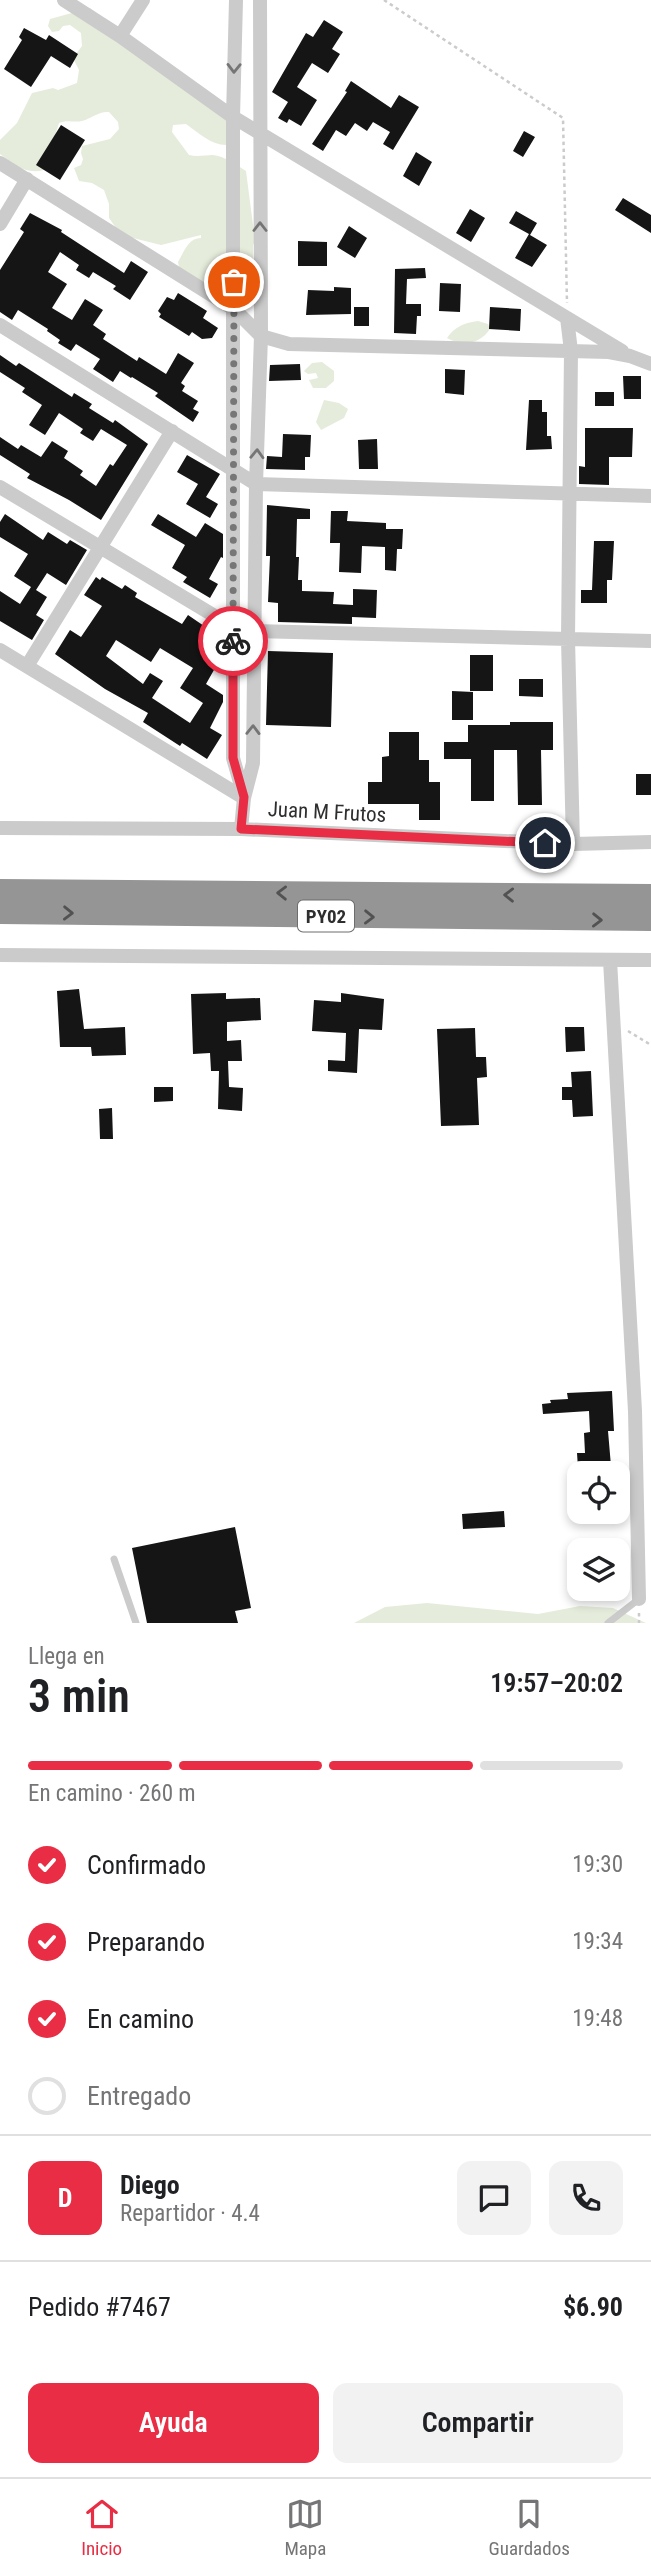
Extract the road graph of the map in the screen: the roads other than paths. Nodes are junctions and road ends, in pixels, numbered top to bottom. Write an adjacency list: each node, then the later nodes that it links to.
1 (64, 0): 5 (street)
2 (142, 0): 5 (street)
3 (236, 0): 6 (street, one-way to 6)
4 (260, 0): 7 (street)
5 (120, 36): 6 (street)
6 (233, 117): 7 (street); 11 (street)
7 (259, 133): 12 (street); 14 (street, one-way to 7)
8 (0, 163): 9 (street)
9 (27, 179): 10 (street); 11 (street)
10 (0, 224)
11 (234, 309): 14 (street); 19 (street)
12 (567, 318): 15 (street); 16 (street)
13 (0, 325): 18 (street)
14 (261, 336): 15 (street); 20 (street, one-way to 14)
15 (571, 351): 16 (street); 22 (street)
16 (631, 356): 17 (street)
17 (651, 364)
18 (172, 431): 19 (street); 24 (street)
19 (233, 468): 20 (street); 25 (street)
20 (256, 484): 22 (street); 26 (street)
21 (0, 486): 24 (street)
22 (570, 493): 23 (street); 27 (street)
23 (651, 496)
24 (99, 546): 25 (street); 30 (street)
25 (233, 627): 26 (street); 31 (street)
26 (254, 631): 27 (street); 31 (street, one-way to 26)
27 (568, 639): 28 (street); 35 (street)
28 (651, 641)
29 (0, 650): 30 (street)
30 (27, 666): 31 (street)
31 (244, 797): 33 (street)
32 (0, 828): 33 (street, Juan M Frutos)
33 (241, 829): 35 (street, Juan M Frutos)
34 (651, 842): 35 (street, Juan M Frutos)
35 (573, 844)
36 (0, 891): 37 (highway, PY02, one-way to 36)
37 (651, 896)
38 (0, 912): 39 (highway, PY02, one-way to 39)
39 (651, 919)
40 (0, 955): 41 (street)
41 (610, 960): 42 (street); 44 (street)
42 (651, 960)
43 (114, 1559): 45 (lane)
44 (639, 1599): 46 (lane)
45 (136, 1623)
46 (608, 1623)

